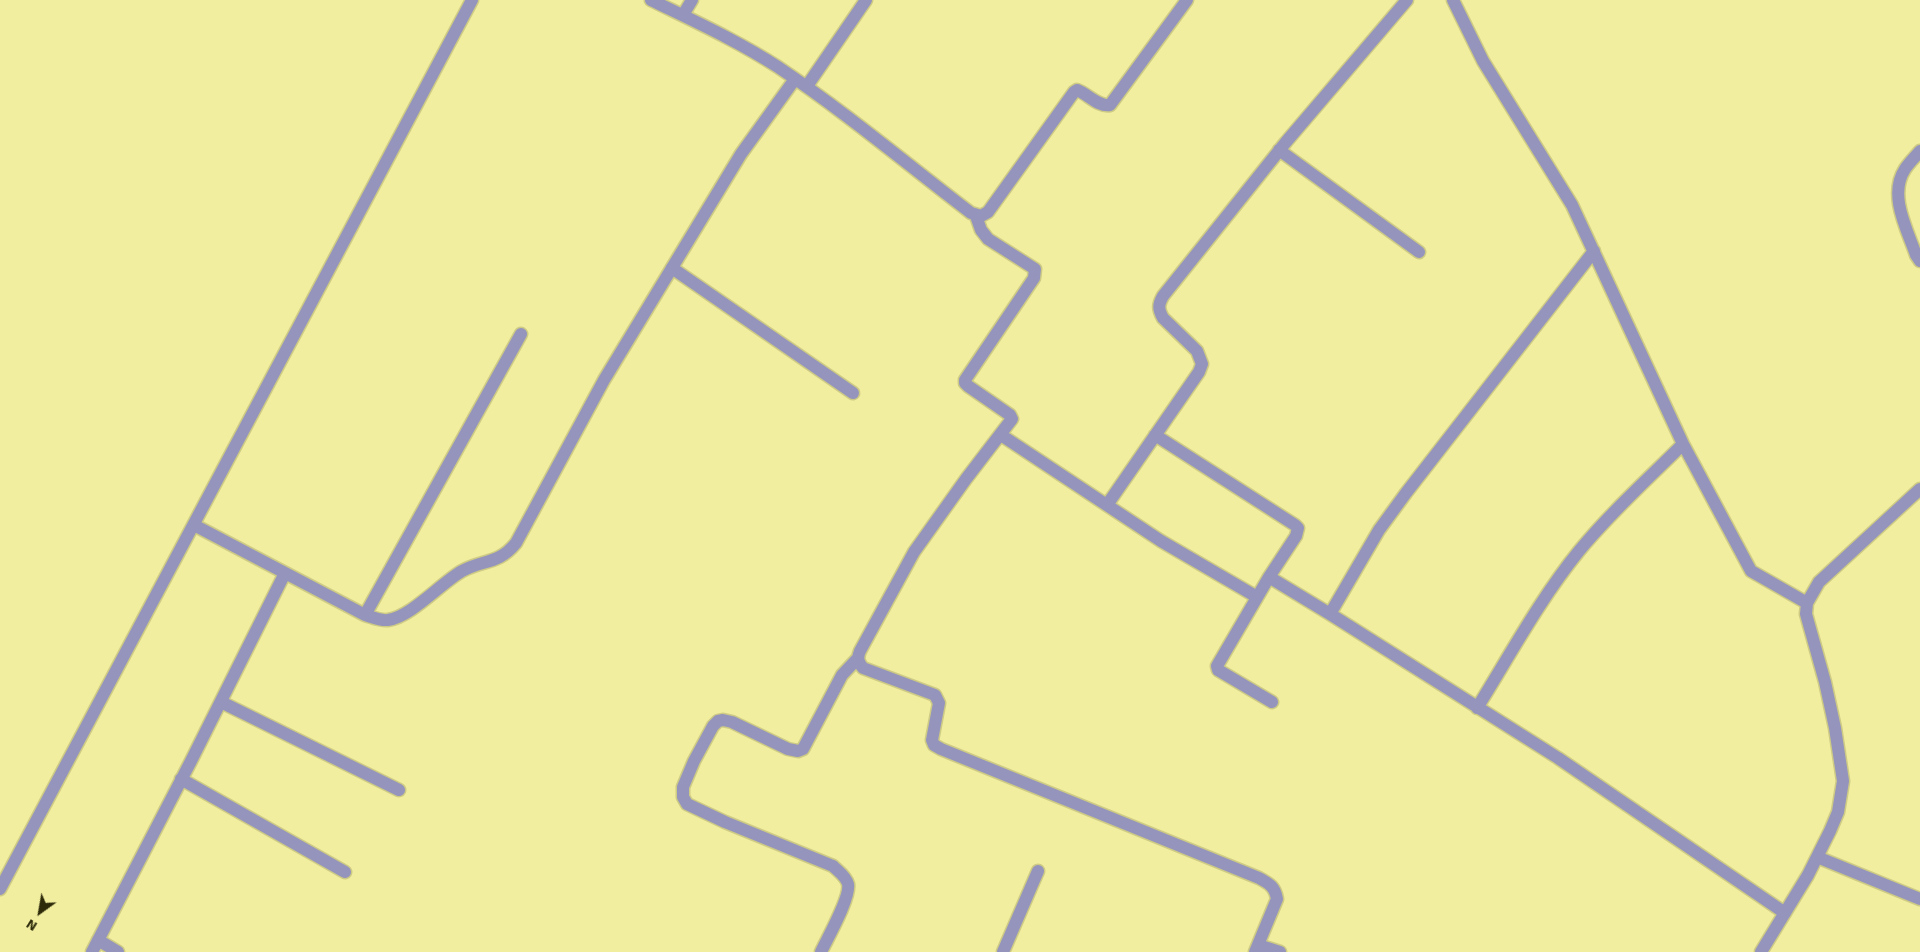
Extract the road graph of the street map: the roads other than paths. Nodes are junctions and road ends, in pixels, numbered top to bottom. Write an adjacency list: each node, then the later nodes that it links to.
1 (472, 0): 25 (street)
2 (651, 0): 8 (street)
3 (692, 0): 8 (street)
4 (866, 0): 10 (street)
5 (1187, 0): 13 (street)
6 (1407, 0): 11 (street)
7 (1452, 0): 14 (street)
8 (683, 16): 9 (street)
9 (794, 79): 10 (street); 17 (street)
10 (807, 86): 13 (street)
11 (1279, 150): 15 (street); 21 (street)
12 (1920, 151): 16 (street)
13 (976, 216): 20 (street)
14 (1594, 251): 22 (street); 30 (street)
15 (1419, 252)
16 (1920, 261)
17 (672, 268): 19 (street); 31 (street)
18 (521, 334): 31 (street)
19 (852, 393)
20 (1001, 435): 24 (street); 32 (street)
21 (1155, 435): 24 (street); 27 (street)
22 (1683, 444): 29 (street); 35 (street)
23 (1920, 490): 29 (street)
24 (1107, 504): 28 (street)
25 (194, 525): 26 (street); 41 (street)
26 (285, 573): 31 (street); 33 (street)
27 (1269, 577): 28 (street); 30 (street)
28 (1257, 597): 34 (street)
29 (1807, 602): 38 (street)
30 (1330, 614): 35 (street)
31 (365, 615)
32 (858, 658): 45 (street); 48 (street)
33 (221, 702): 36 (street); 37 (street)
34 (1272, 702)
35 (1478, 708): 43 (street)
36 (181, 779): 40 (street); 44 (street)
37 (398, 790)
38 (1817, 857): 42 (street); 43 (street)
39 (1038, 871): 49 (street)
40 (345, 872)
41 (0, 889)
42 (1920, 899)
43 (1785, 913): 51 (street)
44 (98, 940): 46 (street); 47 (street)
45 (1257, 948): 50 (street)
46 (92, 952)
47 (118, 952)
48 (821, 952)
49 (1003, 952)
50 (1280, 952)
51 (1761, 952)

